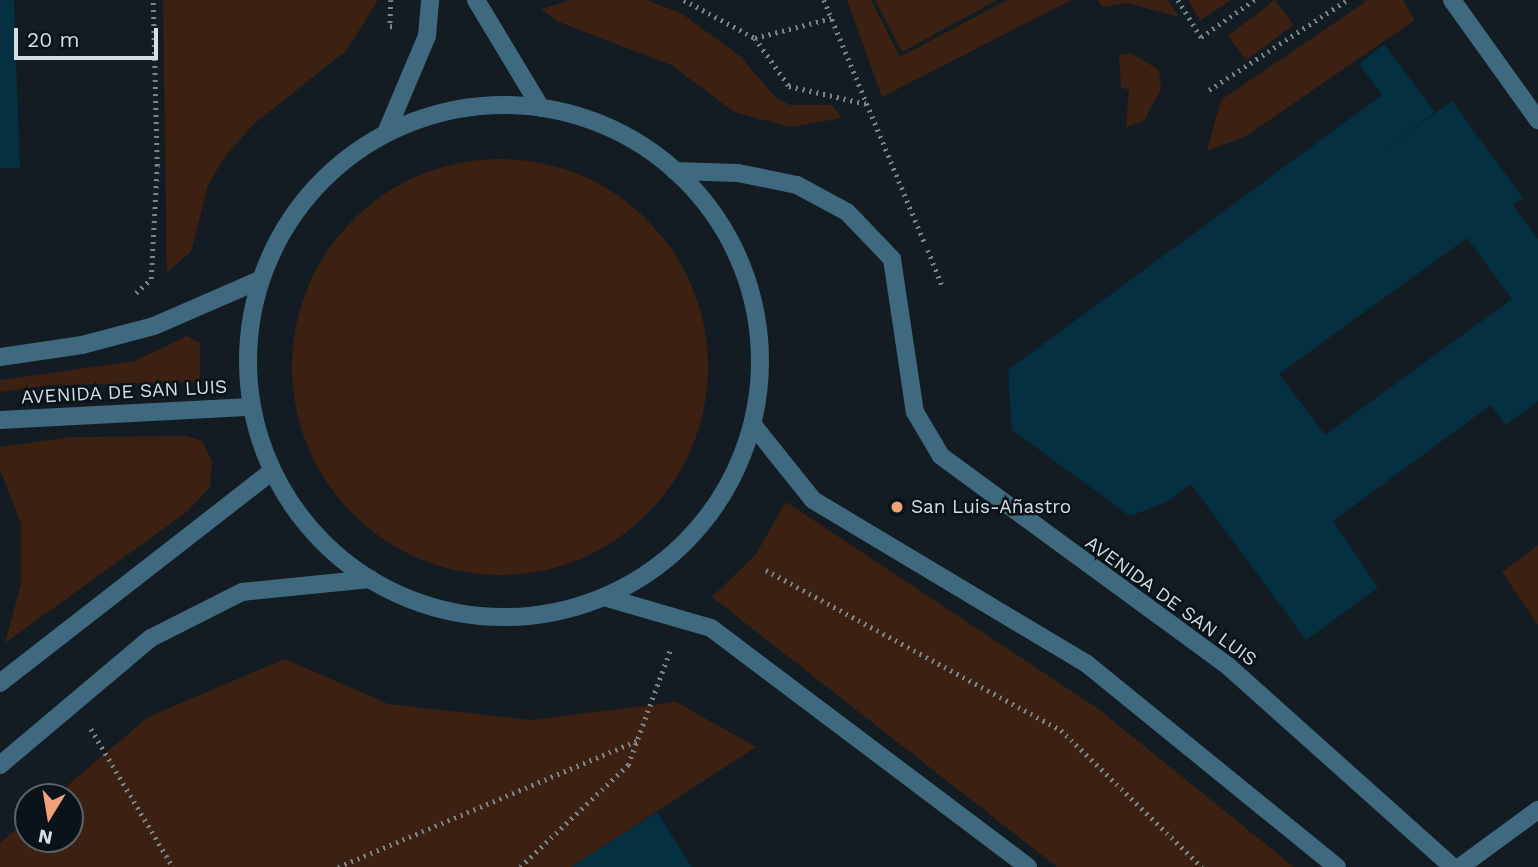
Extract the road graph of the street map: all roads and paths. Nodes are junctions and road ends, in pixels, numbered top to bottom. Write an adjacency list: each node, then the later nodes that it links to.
1 (153, 0): 20 (path)
2 (430, 0): 16 (street)
3 (476, 0): 14 (street)
4 (684, 0): 11 (path)
5 (824, 0): 10 (path)
6 (1178, 0): 7 (path)
7 (1254, 0)
8 (1347, 0): 12 (path)
9 (1452, 0): 15 (street)
10 (832, 18): 11 (path); 13 (path)
11 (755, 38): 13 (path)
12 (1209, 90)
13 (867, 104): 19 (path)
14 (541, 108): 16 (street); 17 (street)
15 (1538, 120)
16 (386, 133): 18 (street)
17 (676, 171): 24 (street); 41 (street, AVENIDA DE SAN LUIS)
18 (260, 280): 21 (street); 22 (street)
19 (943, 288)
20 (136, 293)
21 (0, 357)
22 (251, 407): 23 (street, AVENIDA DE SAN LUIS); 25 (street)
23 (0, 420)
24 (753, 425): 28 (street); 40 (street)
25 (272, 471): 27 (street); 30 (street)
26 (766, 570): 39 (path)
27 (370, 579): 28 (street); 31 (street)
28 (604, 597): 29 (street)
29 (681, 619): 32 (path); 38 (street)
30 (0, 683)
31 (75, 702): 33 (street); 35 (path)
32 (637, 741): 36 (path); 37 (path)
33 (0, 765)
34 (1538, 810): 42 (street)
35 (173, 867)
36 (338, 867)
37 (520, 867)
38 (1028, 867)
39 (1202, 867)
40 (1337, 867)
41 (1453, 867)
42 (1460, 867)

